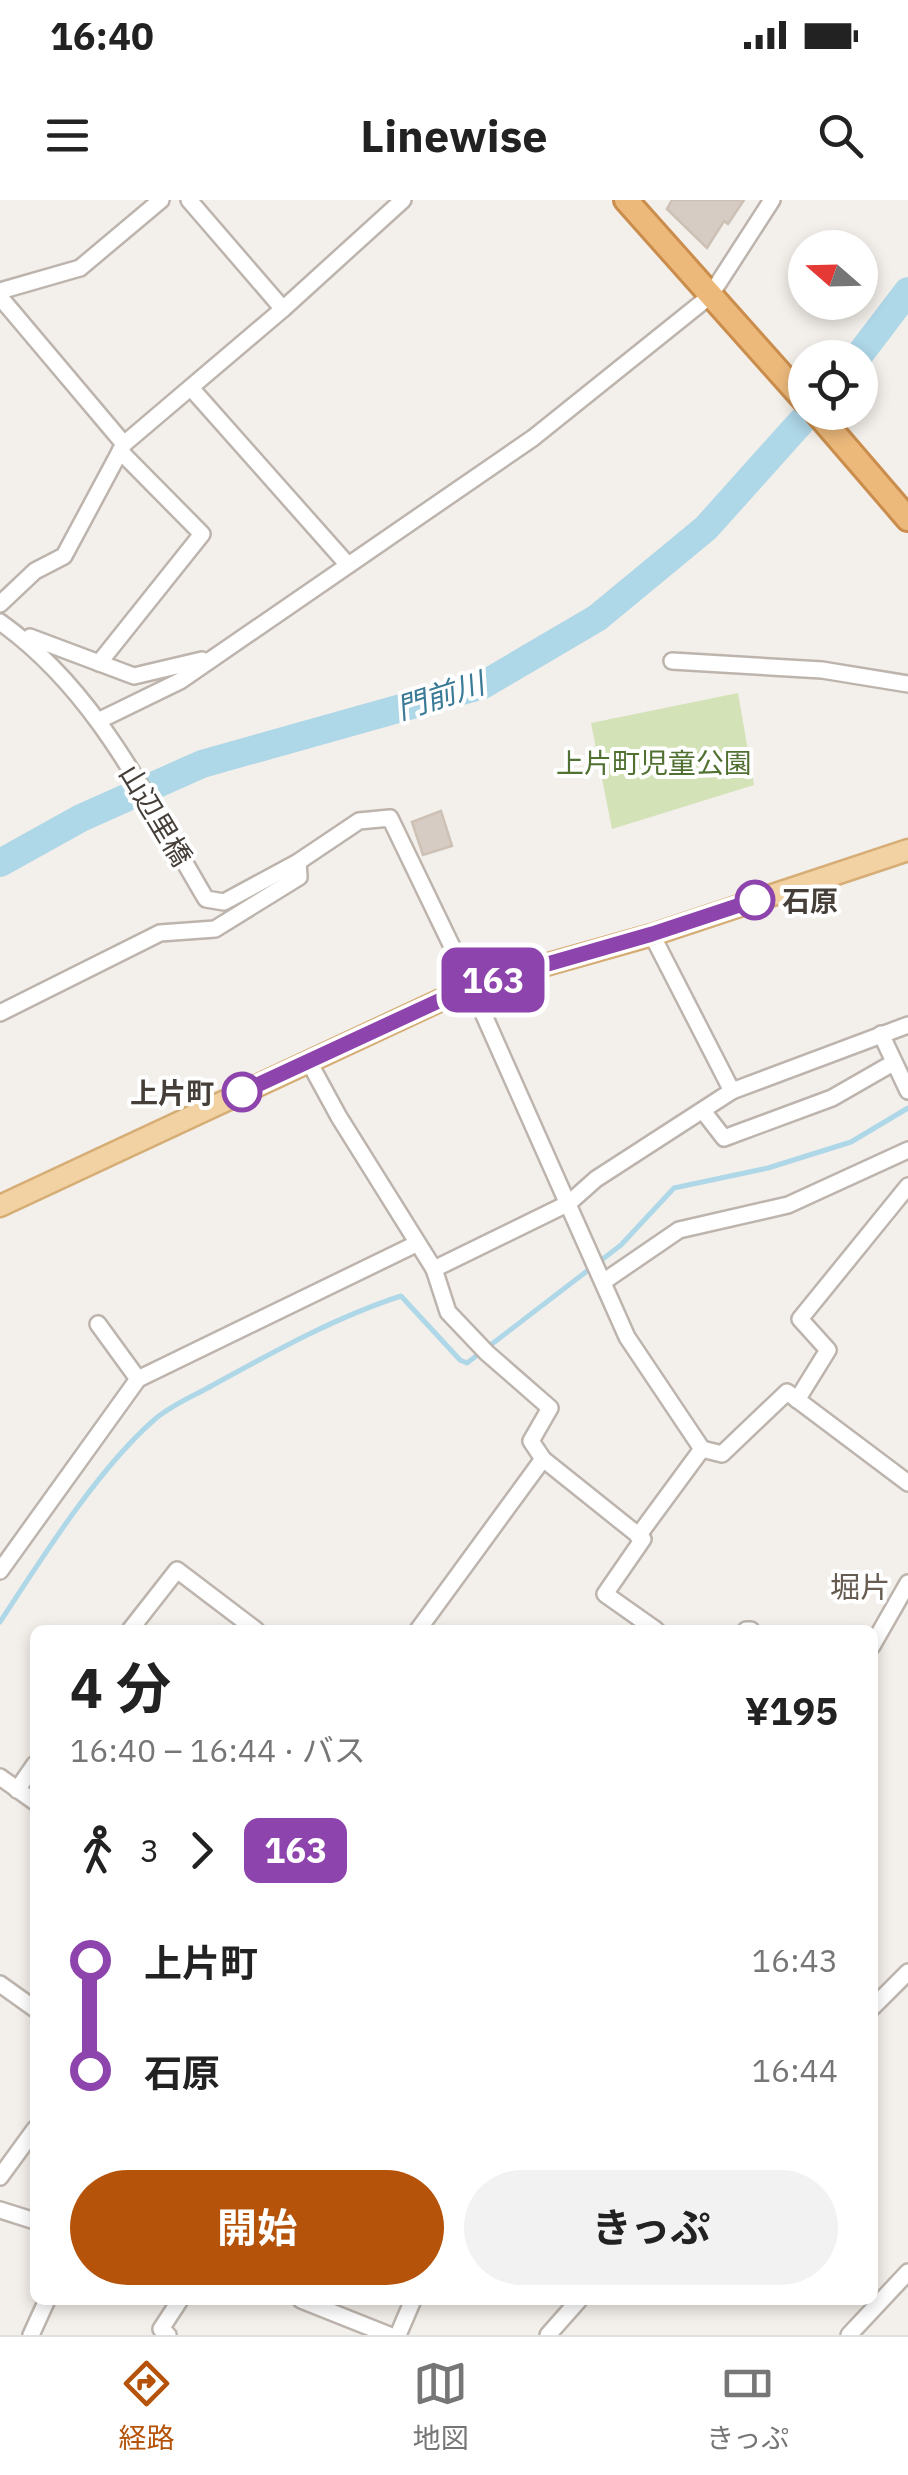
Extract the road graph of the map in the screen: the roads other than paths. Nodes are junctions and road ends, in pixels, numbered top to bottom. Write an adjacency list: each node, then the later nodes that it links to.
1 (161, 200): 6 (street)
2 (190, 200): 8 (street)
3 (403, 200): 8 (street)
4 (626, 200): 7 (highway)
5 (772, 200): 7 (street)
6 (0, 294): 12 (street)
7 (714, 299): 9 (highway); 14 (street)
8 (284, 310): 10 (street)
9 (788, 382)
10 (191, 388): 12 (street); 14 (street)
11 (832, 430): 13 (highway)
12 (122, 448): 15 (street); 19 (street)
13 (906, 511)
14 (348, 565): 17 (street)
15 (0, 604)
16 (6, 626): 19 (street); 21 (street, 山辺里橋)
17 (214, 657): 19 (street); 21 (street)
18 (672, 661): 20 (street)
19 (98, 663)
20 (908, 684)
21 (104, 726): 23 (street, 山辺里橋)
22 (908, 850): 24 (main road)
23 (298, 862): 25 (street); 26 (street)
24 (652, 934): 25 (main road); 31 (street)
25 (471, 986): 29 (main road); 36 (street)
26 (0, 1013)
27 (908, 1024): 28 (street)
28 (882, 1034): 30 (street); 31 (street)
29 (309, 1062): 37 (main road); 38 (street)
30 (893, 1063): 32 (street); 33 (street)
31 (732, 1091): 33 (street)
32 (908, 1091)
33 (703, 1111): 36 (street)
34 (906, 1154): 40 (street)
35 (908, 1186): 43 (street)
36 (569, 1203): 39 (street); 40 (street)
37 (0, 1206)
38 (416, 1244): 39 (street); 42 (street)
39 (434, 1269): 45 (street)
40 (603, 1282): 44 (street)
41 (98, 1324): 42 (street)
42 (138, 1379): 48 (street)
43 (798, 1400): 44 (street); 46 (street)
44 (702, 1449): 47 (street)
45 (543, 1459): 47 (street); 52 (street)
46 (908, 1483)
47 (638, 1536): 53 (street)
48 (0, 1571)
49 (908, 1583): 54 (street)
50 (134, 1625): 51 (street)
51 (249, 1625)
52 (422, 1625)
53 (649, 1625)
54 (878, 1636)
55 (30, 1772): 57 (street)
56 (0, 1777): 57 (street)
57 (18, 1790): 58 (street)
58 (30, 1798)
59 (908, 1972): 61 (street)
60 (0, 1984): 62 (street)
61 (878, 2002)
62 (30, 2005)
63 (30, 2136): 64 (street)
64 (0, 2177)
65 (0, 2210): 66 (street)
66 (30, 2219)
67 (908, 2272): 68 (street)
68 (878, 2304)
69 (44, 2305): 75 (street)
70 (177, 2305): 76 (street)
71 (314, 2305): 77 (street)
72 (411, 2305): 78 (street)
73 (575, 2305): 79 (street)
74 (877, 2305): 80 (street)
75 (31, 2335)
76 (168, 2335)
77 (389, 2335)
78 (398, 2335)
79 (548, 2335)
80 (848, 2335)

